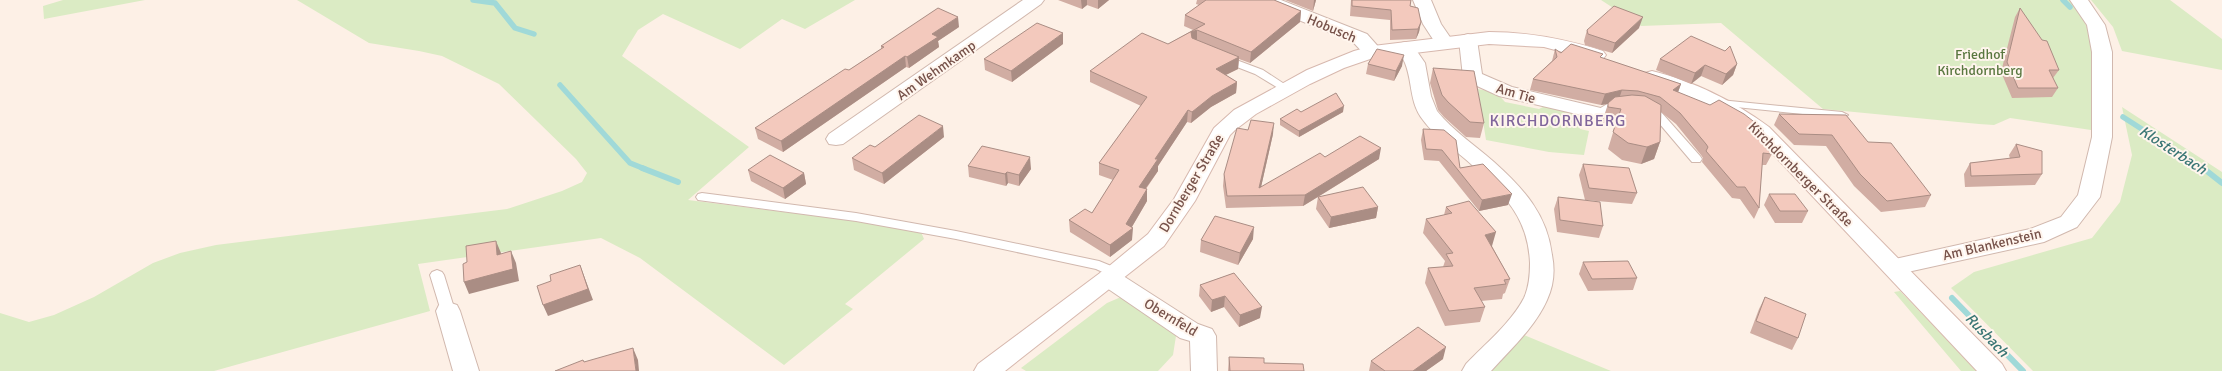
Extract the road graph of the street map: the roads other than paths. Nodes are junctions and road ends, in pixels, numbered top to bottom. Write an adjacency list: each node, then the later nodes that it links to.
1 (1035, 0): 16 (street, Am Wehmkamp)
2 (1265, 0): 9 (street, Hobusch)
3 (1422, 0): 6 (street)
4 (2078, 0): 19 (street, Am Blankenstein)
5 (1468, 40): 6 (street); 10 (street); 14 (street, Am Tie)
6 (1445, 43): 7 (street, Dornberger Straße)
7 (1405, 48): 9 (street, Dornberger Straße); 26 (street)
8 (1210, 52): 12 (lane)
9 (1373, 52): 12 (street, Dornberger Straße)
10 (1612, 61)
11 (1634, 70): 13 (street, Kirchdornberger Straße)
12 (1287, 89): 21 (street, Dornberger Straße)
13 (1720, 103): 15 (lane); 19 (street, Kirchdornberger Straße)
14 (1598, 113): 17 (lane)
15 (1842, 115)
16 (836, 139)
17 (1696, 159)
18 (702, 196): 21 (lane)
19 (1894, 267): 27 (street, Kirchdornberger Straße)
20 (437, 275): 22 (lane)
21 (1113, 276): 24 (street, Dornberger Straße); 25 (street, Obernfeld)
22 (448, 311): 23 (street)
23 (466, 371)
24 (987, 371)
25 (1204, 371)
26 (1474, 371)
27 (1993, 371)

